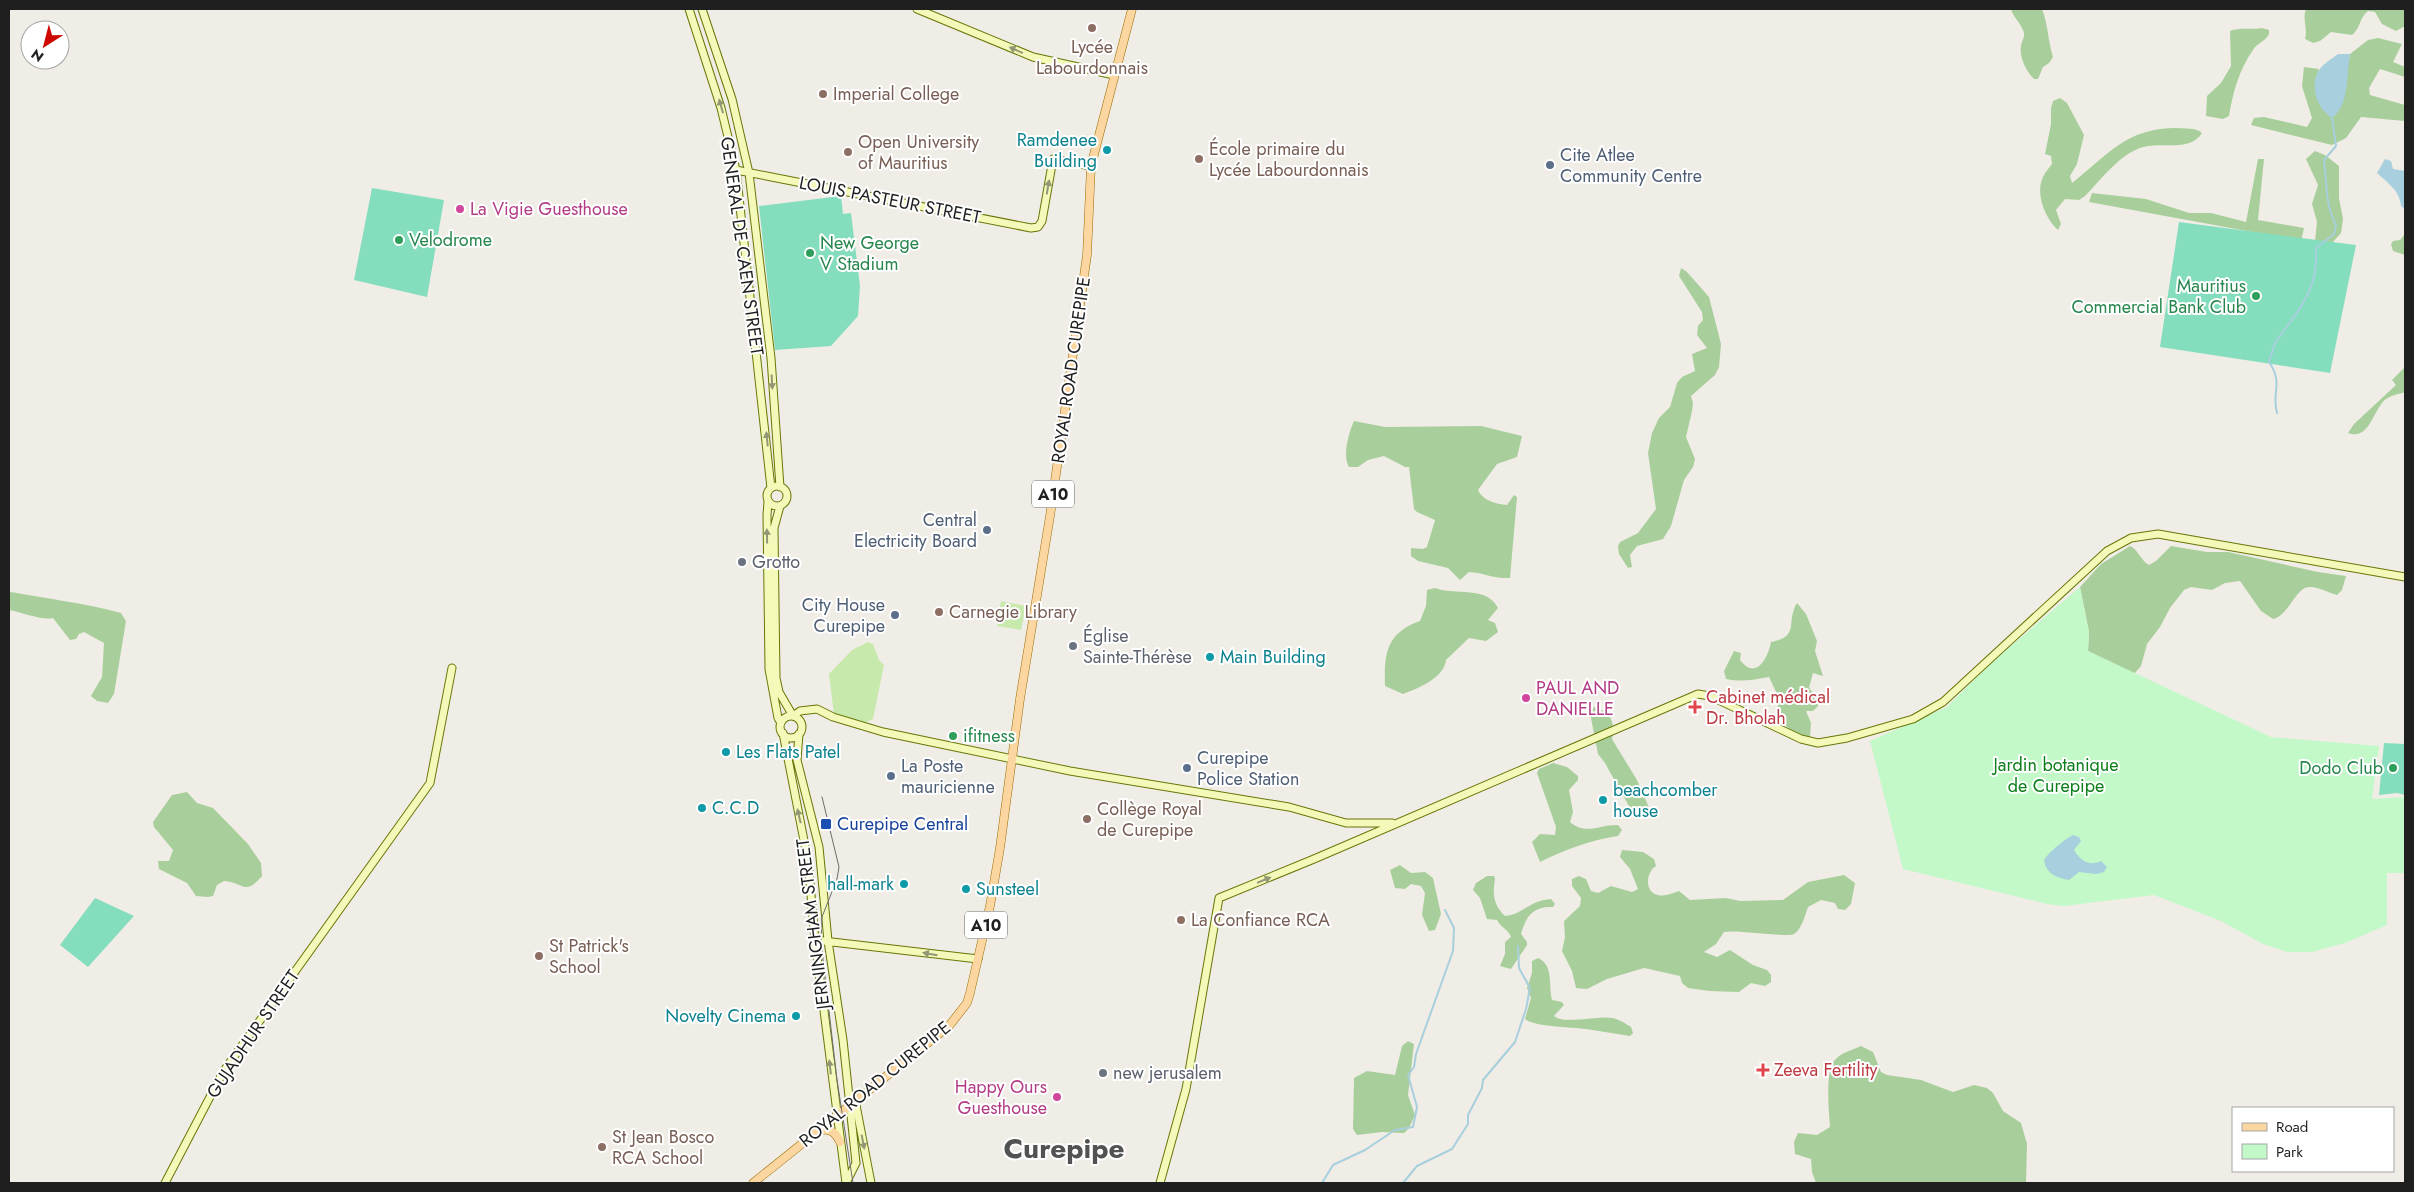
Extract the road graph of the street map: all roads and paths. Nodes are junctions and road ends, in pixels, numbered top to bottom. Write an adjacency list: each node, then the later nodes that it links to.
1 (689, 9): 7 (street, GENERAL DE CAEN STREET, one-way to 1)
2 (702, 9): 8 (street, GENERAL DE CAEN STREET)
3 (917, 9): 5 (street, one-way to 3)
4 (1132, 9): 5 (main road, A10)
5 (1114, 75): 6 (main road, A10)
6 (1091, 166): 8 (street, LOUIS PASTEUR STREET, one-way to 6); 21 (main road, ROYAL ROAD CUREPIPE / A10)
7 (736, 170): 8 (street, LOUIS PASTEUR STREET); 10 (street, GENERAL DE CAEN STREET, one-way to 7)
8 (749, 173): 9 (street, GENERAL DE CAEN STREET, one-way to 9)
9 (780, 487): 10 (street); 12 (street)
10 (771, 488): 11 (street)
11 (768, 502): 12 (street); 18 (street, one-way to 11)
12 (780, 506): 16 (street)
13 (2405, 577): 22 (street)
14 (452, 668): 32 (street, GUJADHUR STREET)
15 (809, 710): 16 (street); 17 (street); 21 (street)
16 (793, 716): 17 (street); 18 (street)
17 (801, 722): 20 (street)
18 (781, 723): 19 (street)
19 (783, 733): 20 (street); 25 (street, JERNINGHAM STREET, one-way to 19)
20 (799, 734): 26 (street, JERNINGHAM STREET)
21 (1012, 759): 23 (street); 27 (main road, ROYAL ROAD CUREPIPE / A10)
22 (1397, 823): 23 (street); 24 (street)
23 (1358, 824): 24 (street)
24 (1357, 840): 36 (street, one-way to 24)
25 (815, 940): 26 (street); 29 (street, JERNINGHAM STREET, one-way to 25)
26 (828, 941): 27 (street, one-way to 26); 28 (street, JERNINGHAM STREET)
27 (978, 959): 28 (main road, ROYAL ROAD CUREPIPE / A10)
28 (852, 1103): 29 (main road, ROYAL ROAD CUREPIPE / A10); 34 (street); 35 (street, one-way to 35)
29 (836, 1115): 30 (main road, ROYAL ROAD CUREPIPE / A10); 31 (street, JERNINGHAM STREET)
30 (818, 1130): 31 (main road); 33 (main road, ROYAL ROAD CUREPIPE / A10)
31 (840, 1142): 34 (street, JERNINGHAM STREET)
32 (166, 1183)
33 (753, 1183)
34 (846, 1183)
35 (871, 1183)
36 (1160, 1183)

